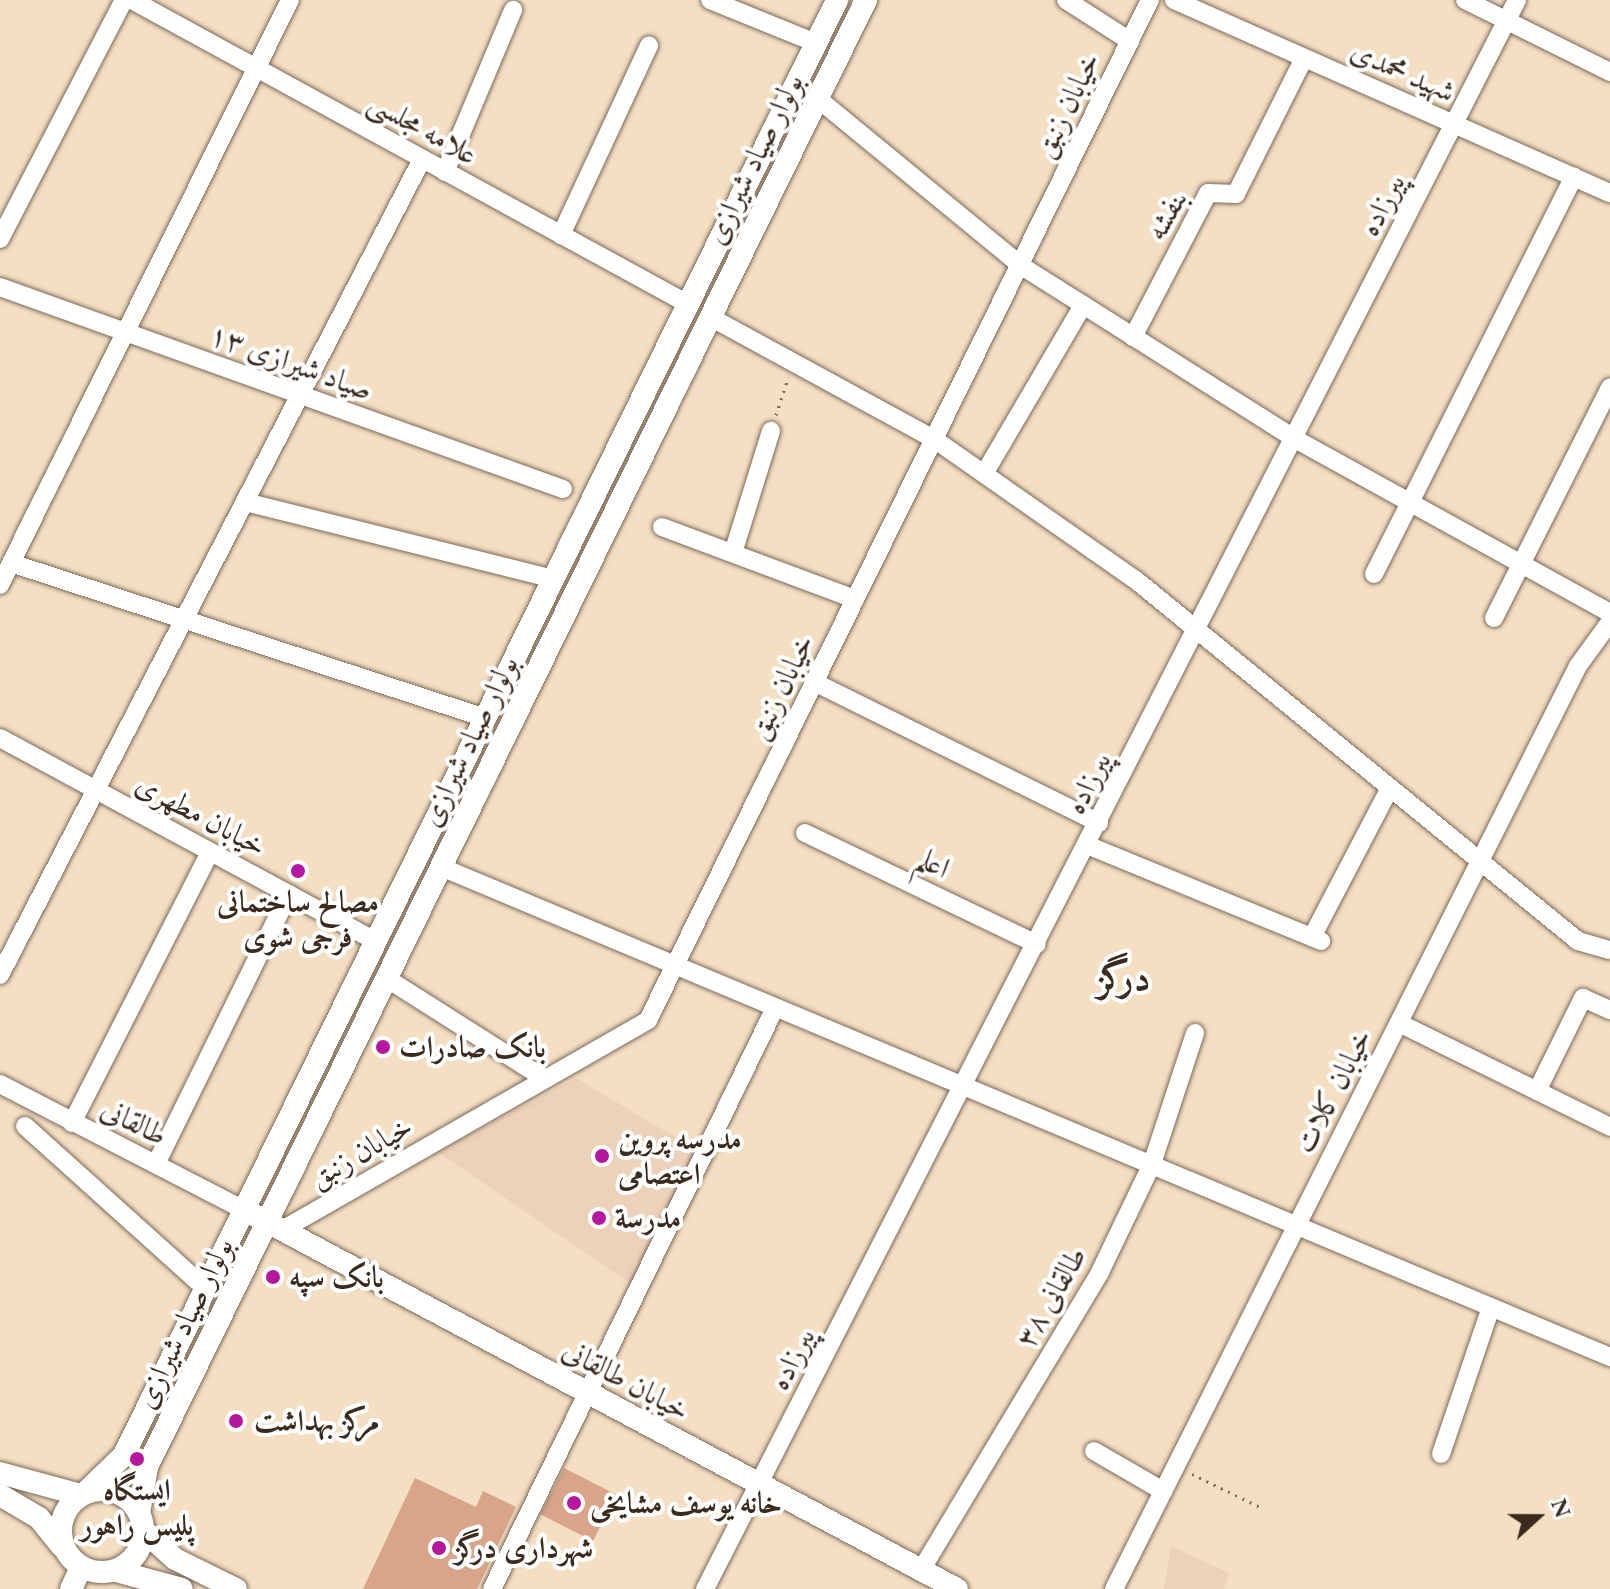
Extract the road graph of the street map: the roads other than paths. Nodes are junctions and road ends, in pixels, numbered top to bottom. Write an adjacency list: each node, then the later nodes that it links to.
1 (124, 0): 27 (street)
2 (132, 0): 18 (street, علامه مجلسی)
3 (290, 0): 18 (street)
4 (710, 0): 15 (street)
5 (837, 0): 15 (main road, بولوار صیاد شیرازی)
6 (866, 0): 20 (main road, بولوار صیاد شیرازی)
7 (1066, 0): 14 (street)
8 (1150, 0): 14 (street, خیابان زنبق)
9 (1174, 0): 17 (street, شهید محمدی)
10 (1465, 0): 13 (street)
11 (1517, 0): 13 (street, پیرزاده)
12 (513, 10): 23 (street)
13 (1507, 21): 19 (street); 21 (street, پیرزاده)
14 (1130, 41): 28 (street, خیابان زنبق)
15 (816, 43): 30 (main road, بولوار صیاد شیرازی)
16 (649, 45): 26 (street)
17 (1304, 58): 21 (street, شهید محمدی); 34 (street, بنفشه)
18 (256, 68): 22 (street, علامه مجلسی); 33 (street)
19 (1610, 72)
20 (817, 98): 28 (street); 32 (main road, بولوار صیاد شیرازی)
21 (1455, 124): 24 (street, شهید محمدی); 39 (street, پیرزاده)
22 (422, 159): 23 (street, علامه مجلسی); 36 (street)
23 (445, 172): 26 (street, علامه مجلسی)
24 (1574, 177): 25 (street, شهید محمدی); 43 (street)
25 (1610, 193)
26 (561, 235): 30 (street, علامه مجلسی)
27 (0, 239)
28 (1020, 265): 31 (street); 38 (street, خیابان زنبق)
29 (0, 287): 33 (street, صیاد شیرازی ۱۳)
30 (688, 304): 32 (main road); 49 (main road, بولوار صیاد شیرازی)
31 (1083, 305): 34 (street); 40 (street)
32 (710, 317): 38 (street); 67 (main road, بولوار صیاد شیرازی)
33 (127, 333): 36 (street, صیاد شیرازی ۱۳); 46 (street)
34 (1133, 337): 39 (street)
35 (1610, 387): 47 (street)
36 (300, 394): 41 (street, صیاد شیرازی ۱۳); 42 (street)
37 (771, 431): 45 (street)
38 (934, 439): 40 (street); 51 (street, خیابان زنبق)
39 (1295, 439): 43 (street); 56 (street, پیرزاده)
40 (984, 474): 56 (street)
41 (563, 489)
42 (245, 502): 49 (street); 54 (street)
43 (1410, 502): 47 (street); 48 (street)
44 (662, 527): 45 (street)
45 (733, 553): 51 (street)
46 (11, 563): 50 (street); 54 (street)
47 (1521, 564): 52 (street); 53 (street)
48 (1374, 574)
49 (553, 579): 58 (main road, بولوار صیاد شیرازی)
50 (0, 585)
51 (855, 599): 57 (street, خیابان زنبق)
52 (1610, 613)
53 (1494, 618)
54 (184, 619): 58 (street); 61 (street)
55 (1610, 622): 66 (street, خیابان کلات)
56 (1198, 631): 60 (street); 62 (street, پیرزاده)
57 (814, 682): 62 (street); 72 (street, خیابان زنبق)
58 (486, 718): 69 (main road, بولوار صیاد شیرازی)
59 (0, 738): 61 (street, خیابان مطهری)
60 (1390, 788): 64 (street); 66 (street)
61 (96, 790): 65 (street, خیابان مطهری); 73 (street)
62 (1099, 823): 64 (street, پیرزاده)
63 (805, 833): 70 (street, اعلم)
64 (1087, 845): 70 (street, پیرزاده)
65 (210, 852): 68 (street, خیابان مطهری); 83 (street)
66 (1480, 861): 71 (street); 77 (street, خیابان کلات)
67 (441, 867): 72 (street); 74 (main road, بولوار صیاد شیرازی)
68 (289, 894): 69 (street, خیابان مطهری); 86 (street)
69 (376, 941): 88 (main road, بولوار صیاد شیرازی)
70 (1037, 944): 81 (street, پیرزاده)
71 (1610, 950)
72 (675, 966): 75 (street); 79 (street, خیابان زنبق)
73 (0, 975)
74 (386, 978): 79 (street); 89 (main road, بولوار صیاد شیرازی)
75 (775, 1008): 81 (street); 94 (street)
76 (1610, 1010): 82 (street)
77 (1399, 1023): 82 (street); 90 (street, خیابان کلات)
78 (1195, 1033): 87 (street, طالقانی ۳۸)
79 (545, 1079): 89 (street, خیابان زنبق)
80 (0, 1084): 83 (street, طالقانی)
81 (963, 1087): 87 (street); 98 (street, پیرزاده)
82 (1537, 1091): 85 (street)
83 (72, 1123): 86 (street, طالقانی)
84 (25, 1126): 91 (street)
85 (1610, 1127)
86 (156, 1164): 88 (street, طالقانی)
87 (1152, 1164): 90 (street); 106 (street, طالقانی ۳۸)
88 (244, 1210): 89 (main road, خیابان طالقانی); 91 (main road, بولوار صیاد شیرازی)
89 (274, 1226): 94 (main road, خیابان طالقانی); 102 (main road, بولوار صیاد شیرازی)
90 (1296, 1227): 92 (street); 99 (street, خیابان کلات)
91 (206, 1289): 100 (main road, بولوار صیاد شیرازی)
92 (1491, 1307): 93 (street); 96 (street)
93 (1610, 1357)
94 (587, 1393): 98 (main road, خیابان طالقانی); 110 (street)
95 (1094, 1451): 99 (street)
96 (1441, 1454)
97 (0, 1473): 100 (main road)
98 (758, 1485): 106 (main road, خیابان طالقانی); 111 (street, پیرزاده)
99 (1163, 1491): 113 (street, خیابان کلات)
100 (84, 1494): 102 (main road); 103 (main road)
101 (0, 1495): 103 (main road)
102 (141, 1522): 105 (main road); 109 (main road)
103 (62, 1546): 104 (main road)
104 (81, 1568): 105 (main road); 107 (main road)
105 (116, 1571): 108 (main road)
106 (920, 1572): 112 (main road, خیابان طالقانی)
107 (71, 1589)
108 (182, 1589)
109 (236, 1589)
110 (492, 1589)
111 (705, 1589)
112 (957, 1589)
113 (1114, 1589)

